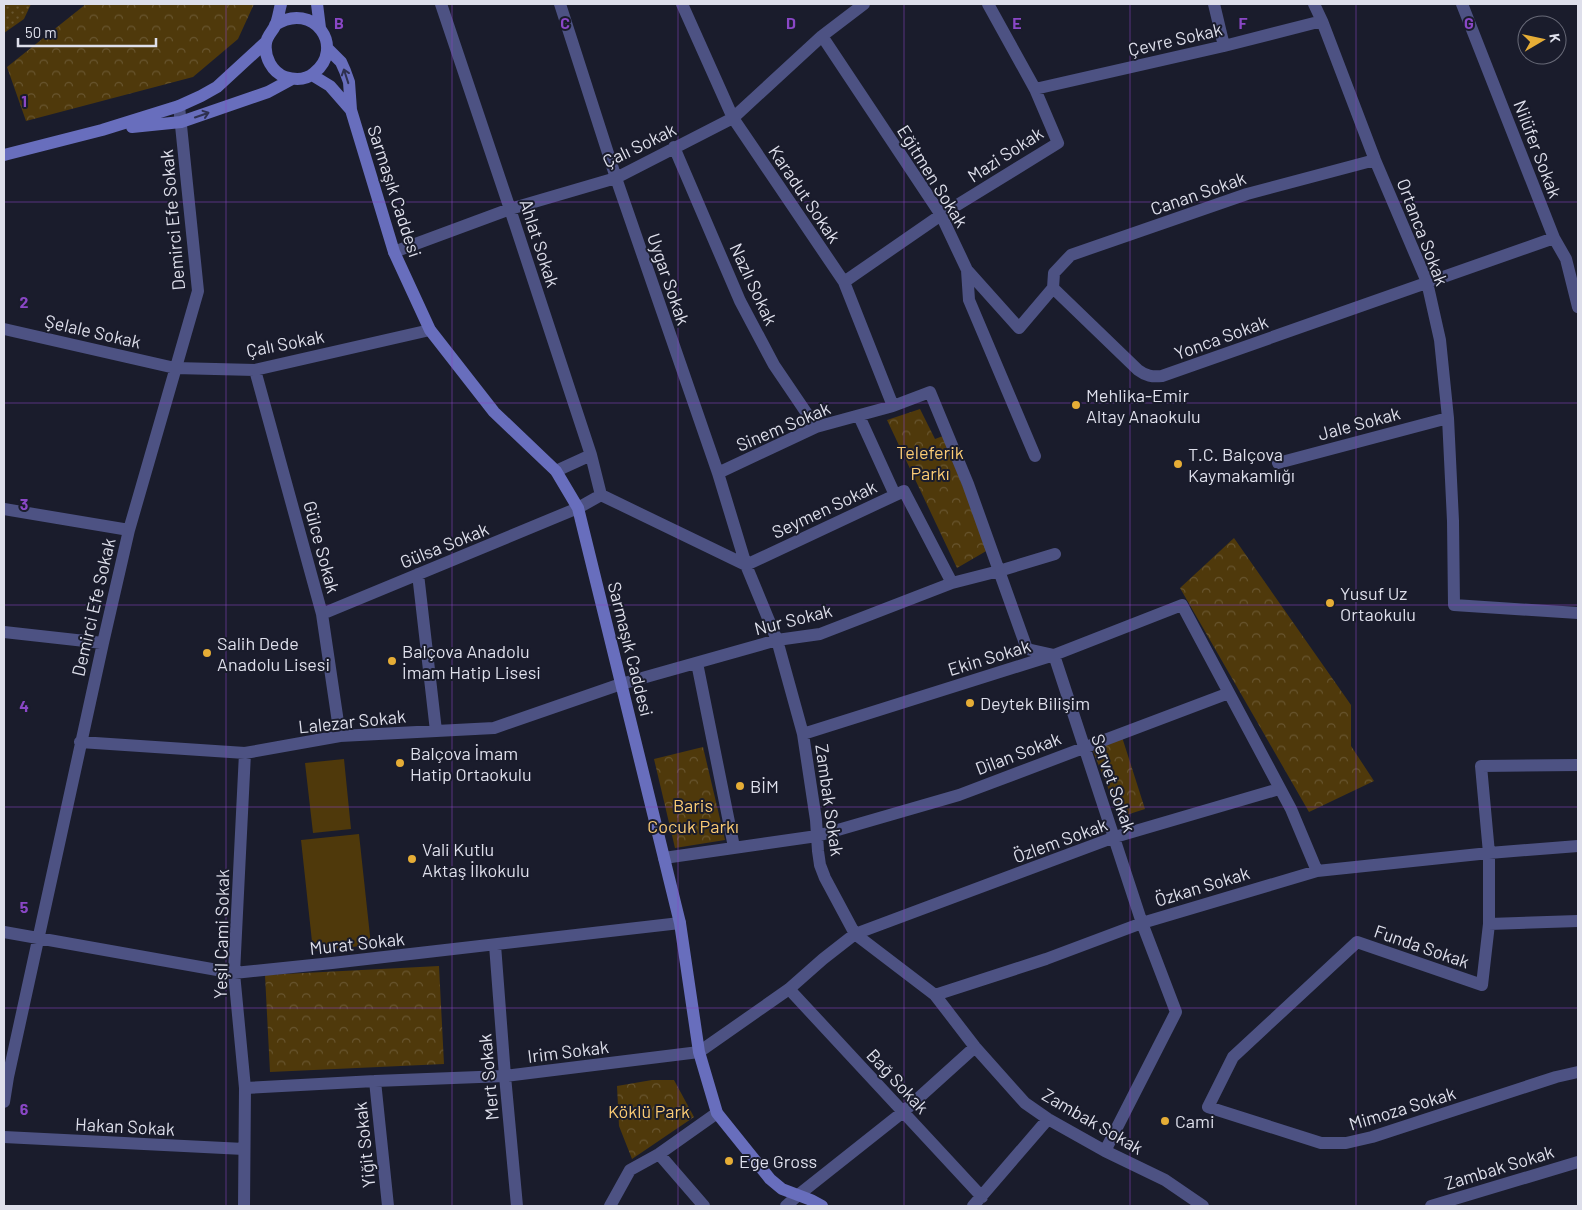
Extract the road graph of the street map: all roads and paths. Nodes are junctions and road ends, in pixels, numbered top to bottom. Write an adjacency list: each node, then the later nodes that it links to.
1 (281, 4): 12 (main road)
2 (316, 4): 13 (main road)
3 (441, 4): 30 (street, Ahlat Sokak)
4 (560, 4): 29 (street, Uygar Sokak)
5 (682, 4): 23 (street, Karadut Sokak)
6 (864, 4): 14 (street, Çalı Sokak)
7 (988, 4): 20 (street, Mazi Sokak)
8 (1214, 4): 16 (street)
9 (1314, 4): 11 (street, Ortanca Sokak)
10 (1462, 4): 32 (street, Nilüfer Sokak)
11 (1322, 20): 16 (street, Çevre Sokak); 28 (street, Ortanca Sokak)
12 (275, 25): 13 (main road); 15 (main road)
13 (320, 28): 17 (main road)
14 (822, 36): 23 (street, Çalı Sokak); 31 (street, Eğitmen Sokak)
15 (266, 42): 19 (main road); 21 (main road)
16 (1224, 46): 20 (street, Çevre Sokak)
17 (327, 48): 18 (main road); 22 (main road, Sarmaşık Caddesi, one-way to 17)
18 (312, 75): 19 (main road); 22 (main road, Sarmaşık Caddesi)
19 (292, 79): 24 (main road, one-way to 19)
20 (1035, 89): 31 (street, Mazi Sokak)
21 (179, 106): 24 (street, Demirci Efe Sokak); 25 (main road)
22 (351, 110): 33 (main road, Sarmaşık Caddesi)
23 (733, 118): 26 (street, Çalı Sokak); 37 (street, Karadut Sokak)
24 (181, 122): 25 (main road); 43 (street, Demirci Efe Sokak)
25 (102, 130): 27 (main road)
26 (674, 148): 29 (street, Çalı Sokak); 48 (street, Nazlı Sokak)
27 (4, 155)
28 (1375, 160): 38 (street, Ortanca Sokak); 39 (street, Canan Sokak)
29 (616, 178): 30 (street, Çalı Sokak); 53 (street, Uygar Sokak)
30 (510, 209): 33 (street, Çalı Sokak); 49 (street, Ahlat Sokak)
31 (941, 215): 36 (street, Eğitmen Sokak); 37 (street, Mazi Sokak)
32 (1554, 238): 35 (street, Nilüfer Sokak); 38 (street, Yonca Sokak)
33 (394, 252): 42 (main road, Sarmaşık Caddesi)
34 (1578, 255): 35 (street)
35 (1566, 259): 40 (street, Nilüfer Sokak)
36 (967, 270): 39 (street, Canan Sokak); 50 (street, Eğitmen Sokak)
37 (844, 282): 45 (street, Karadut Sokak)
38 (1427, 282): 39 (street, Yonca Sokak); 47 (street, Ortanca Sokak)
39 (1053, 288)
40 (1578, 307)
41 (4, 329): 43 (street, Şelale Sokak)
42 (430, 330): 44 (street, Çalı Sokak); 52 (main road, Sarmaşık Caddesi)
43 (175, 368): 44 (street, Çalı Sokak); 58 (street, Demirci Efe Sokak)
44 (255, 370): 65 (street, Gülce Sokak)
45 (893, 406): 46 (street, Sinem Sokak); 61 (street)
46 (859, 416): 48 (street, Sinem Sokak); 55 (street)
47 (1448, 418): 51 (street, Jale Sokak); 64 (street, Ortanca Sokak)
48 (816, 427): 53 (street, Sinem Sokak)
49 (591, 455): 52 (street); 54 (street, Ahlat Sokak)
50 (1035, 456)
51 (1278, 463)
52 (556, 471): 56 (main road, Sarmaşık Caddesi)
53 (718, 473): 60 (street, Uygar Sokak)
54 (601, 495): 56 (street, Gülsa Sokak); 60 (street)
55 (895, 495): 60 (street, Seymen Sokak); 63 (street, Seymen Sokak)
56 (578, 508): 62 (street, Gülsa Sokak); 71 (main road, Sarmaşık Caddesi)
57 (4, 509): 58 (street)
58 (129, 530): 68 (street, Demirci Efe Sokak)
59 (1055, 554): 61 (street, Nur Sokak)
60 (746, 565): 67 (street, Zambak Sokak)
61 (1000, 571): 63 (street, Nur Sokak); 69 (street)
62 (418, 574): 65 (street, Gülsa Sokak); 73 (street)
63 (952, 583): 67 (street, Nur Sokak)
64 (1578, 613)
65 (322, 614): 75 (street, Gülce Sokak)
66 (4, 632): 68 (street)
67 (777, 640): 70 (street, Nur Sokak); 74 (street, Zambak Sokak)
68 (102, 643): 76 (street, Demirci Efe Sokak)
69 (1054, 655): 72 (street, Ekin Sokak); 74 (street, Ekin Sokak); 77 (street, Servet Sokak)
70 (697, 663): 71 (street, Nur Sokak); 84 (street)
71 (622, 684): 73 (street, Lalezar Sokak); 86 (main road, Sarmaşık Caddesi)
72 (1229, 693): 77 (street, Dilan Sokak); 80 (street)
73 (436, 731): 75 (street, Lalezar Sokak)
74 (803, 734): 81 (street, Zambak Sokak)
75 (340, 736): 78 (street, Lalezar Sokak)
76 (80, 742): 78 (street, Lalezar Sokak); 94 (street, Demirci Efe Sokak)
77 (1083, 748): 81 (street, Dilan Sokak); 82 (street, Servet Sokak)
78 (245, 753): 96 (street, Yeşil Cami Sokak)
79 (1578, 765): 85 (street, Funda Sokak)
80 (1280, 788): 82 (street, Özlem Sokak); 87 (street)
81 (817, 836): 84 (street); 93 (street, Zambak Sokak)
82 (1114, 838): 90 (street, Servet Sokak); 93 (street, Özlem Sokak)
83 (1578, 846): 85 (street, Özkan Sokak)
84 (734, 848): 86 (street)
85 (1489, 853): 87 (street, Özkan Sokak); 91 (street, Funda Sokak)
86 (664, 858): 89 (main road, Sarmaşık Caddesi)
87 (1318, 871): 90 (street, Özkan Sokak)
88 (1578, 921): 91 (street)
89 (680, 923): 95 (street, Murat Sokak); 100 (main road, Sarmaşık Caddesi)
90 (1142, 923): 98 (street, Özkan Sokak); 113 (street, Servet Sokak)
91 (1490, 924): 107 (street, Funda Sokak)
92 (4, 932): 94 (street, Murat Sokak)
93 (855, 934): 97 (street, Irim Sokak); 98 (street, Zambak Sokak)
94 (39, 938): 96 (street, Murat Sokak); 102 (street, Demirci Efe Sokak)
95 (495, 944): 96 (street, Murat Sokak); 103 (street, Mert Sokak)
96 (234, 973): 105 (street, Yeşil Cami Sokak)
97 (789, 989): 100 (street, Irim Sokak); 108 (street, Bağ Sokak)
98 (935, 995): 99 (street, Zambak Sokak)
99 (975, 1047): 108 (street); 110 (street, Zambak Sokak)
100 (699, 1052): 103 (street, Irim Sokak); 109 (main road, Sarmaşık Caddesi)
101 (1578, 1072): 107 (street, Mimoza Sokak)
102 (6, 1076): 106 (street, Demirci Efe Sokak)
103 (505, 1076): 104 (street, Irim Sokak); 120 (street, Mert Sokak)
104 (375, 1081): 105 (street, Irim Sokak); 119 (street, Yiğit Sokak)
105 (245, 1088): 112 (street, Yeşil Cami Sokak)
106 (4, 1102)
107 (1208, 1107)
108 (903, 1112): 116 (street); 117 (street, Bağ Sokak)
109 (717, 1113): 114 (street); 116 (main road, Sarmaşık Caddesi)
110 (1048, 1119): 113 (street, Zambak Sokak); 117 (street)
111 (4, 1137): 112 (street, Hakan Sokak)
112 (244, 1149): 118 (street, Yeşil Cami Sokak)
113 (1105, 1151): 125 (street, Zambak Sokak)
114 (658, 1154): 121 (street); 122 (street)
115 (1578, 1162): 126 (street, Zambak Sokak)
116 (798, 1196): 123 (street); 124 (main road, Sarmaşık Caddesi)
117 (978, 1202)
118 (244, 1206)
119 (388, 1206)
120 (517, 1206)
121 (610, 1206)
122 (704, 1206)
123 (786, 1206)
124 (822, 1206)
125 (1203, 1206)
126 (1431, 1206)

